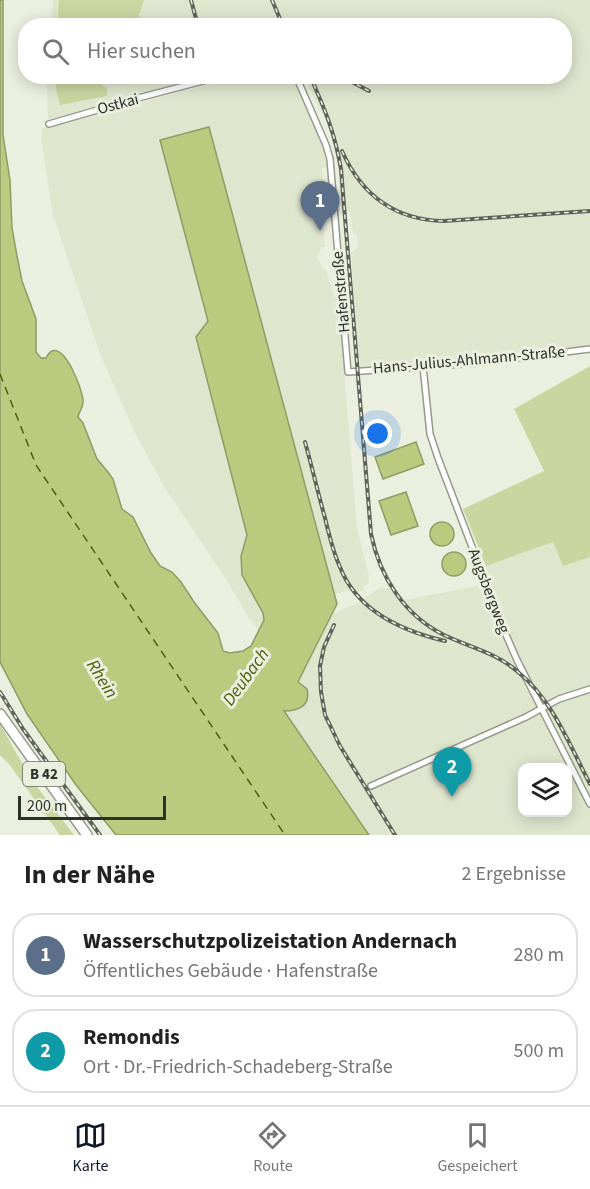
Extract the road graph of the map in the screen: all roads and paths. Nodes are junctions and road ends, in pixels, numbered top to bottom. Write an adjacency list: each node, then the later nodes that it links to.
1 (192, 84): 3 (street, Ostkai)
2 (299, 84): 6 (street, Hafenstraße)
3 (50, 124)
4 (590, 349): 5 (street, Hans-Julius-Ahlmann-Straße)
5 (423, 366): 6 (street, Hans-Julius-Ahlmann-Straße); 8 (street, Augsbergweg)
6 (348, 372)
7 (590, 689): 8 (street)
8 (541, 708): 10 (street); 11 (street, Augsbergweg)
9 (0, 714): 12 (main road, B 42)
10 (371, 786)
11 (590, 804)
12 (87, 835)

